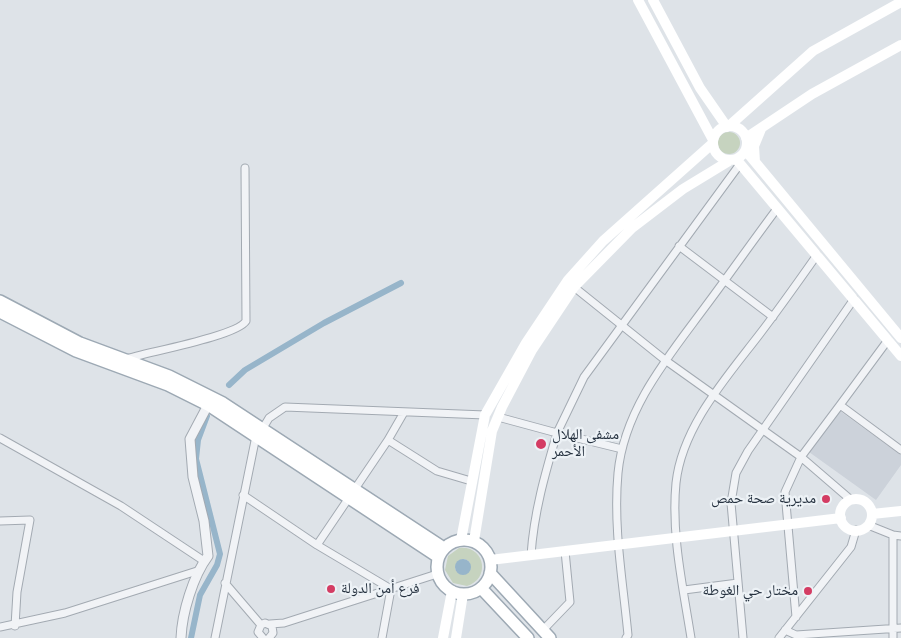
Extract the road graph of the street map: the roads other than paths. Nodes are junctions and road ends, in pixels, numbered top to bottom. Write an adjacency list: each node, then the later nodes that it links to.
1 (638, 0): 5 (main road)
2 (653, 0): 6 (main road)
3 (901, 2): 6 (main road)
4 (901, 45): 7 (main road)
5 (702, 121): 9 (main road); 11 (main road)
6 (728, 126): 8 (main road); 9 (main road)
7 (764, 126): 8 (main road); 13 (main road)
8 (746, 138): 10 (main road)
9 (713, 141): 11 (main road); 12 (main road)
10 (746, 151): 12 (main road); 13 (main road)
11 (700, 154): 34 (main road)
12 (735, 161): 15 (main road); 16 (street); 19 (main road)
13 (755, 162): 25 (main road)
14 (245, 168): 28 (street)
15 (776, 210): 17 (main road); 18 (street)
16 (679, 246): 18 (street); 24 (street)
17 (817, 255): 20 (main road); 23 (street)
18 (725, 280): 23 (street); 29 (street)
19 (574, 288): 24 (street); 35 (main road)
20 (854, 299): 26 (main road); 36 (street)
21 (0, 301): 28 (main road)
22 (0, 312): 31 (main road)
23 (773, 317): 30 (street)
24 (622, 325): 29 (street); 38 (street)
25 (901, 338)
26 (888, 340): 27 (main road); 32 (street)
27 (901, 356)
28 (126, 360): 37 (main road)
29 (665, 360): 30 (street); 41 (street)
30 (714, 394): 36 (street); 58 (street)
31 (208, 405): 37 (main road); 67 (street)
32 (840, 405): 42 (street); 43 (street)
33 (404, 414): 34 (street); 37 (street); 40 (street)
34 (485, 415): 44 (main road)
35 (498, 417): 38 (street); 60 (main road)
36 (763, 429): 43 (street); 55 (street)
37 (259, 432): 45 (main road); 46 (street)
38 (558, 432): 41 (street); 65 (street)
39 (0, 438): 67 (street)
40 (388, 440): 44 (street); 45 (street)
41 (622, 449): 62 (street)
42 (901, 450)
43 (801, 457): 47 (street); 52 (street)
44 (471, 481): 59 (main road)
45 (352, 493): 61 (street); 64 (main road)
46 (243, 495): 61 (street); 71 (street)
47 (851, 500): 49 (main road); 50 (main road)
48 (901, 511): 49 (main road)
49 (872, 514): 53 (main road)
50 (841, 518): 52 (main road); 54 (main road)
51 (0, 521): 81 (street)
52 (787, 525): 55 (main road); 77 (street)
53 (868, 525): 54 (main road); 56 (street)
54 (856, 530): 77 (street)
55 (732, 531): 58 (main road); 72 (street)
56 (893, 536): 57 (street); 85 (street)
57 (901, 536)
58 (676, 538): 62 (main road); 75 (street)
59 (461, 540): 60 (main road); 64 (main road)
60 (474, 542): 66 (main road)
61 (317, 545): 74 (street)
62 (618, 545): 63 (main road); 97 (street)
63 (565, 551): 65 (main road); 87 (street)
64 (441, 552): 70 (main road)
65 (531, 555): 66 (main road)
66 (490, 560): 69 (main road)
67 (204, 561): 68 (street)
68 (197, 571): 81 (street); 91 (street)
69 (490, 573): 73 (main road); 87 (main road)
70 (438, 574): 74 (street); 76 (main road)
71 (225, 583): 80 (street); 92 (street)
72 (738, 583): 75 (street); 99 (street)
73 (481, 588): 76 (main road); 86 (main road)
74 (391, 589): 78 (street); 93 (street)
75 (684, 590): 98 (street)
76 (457, 593): 94 (main road); 95 (main road)
77 (796, 617): 84 (street)
78 (284, 623): 79 (street); 89 (street)
79 (270, 624): 80 (street); 89 (street)
80 (261, 625): 89 (street)
81 (15, 626): 82 (street)
82 (0, 628)
83 (901, 628): 85 (street)
84 (786, 630): 90 (street); 100 (street)
85 (893, 630): 88 (street); 101 (street)
86 (518, 634): 96 (main road)
87 (546, 634)
88 (845, 635): 90 (street)
89 (267, 637)
90 (796, 637)
91 (181, 638)
92 (215, 638)
93 (382, 638)
94 (443, 638)
95 (456, 638)
96 (528, 638)
97 (626, 638)
98 (691, 638)
99 (744, 638)
100 (779, 638)
101 (893, 638)

